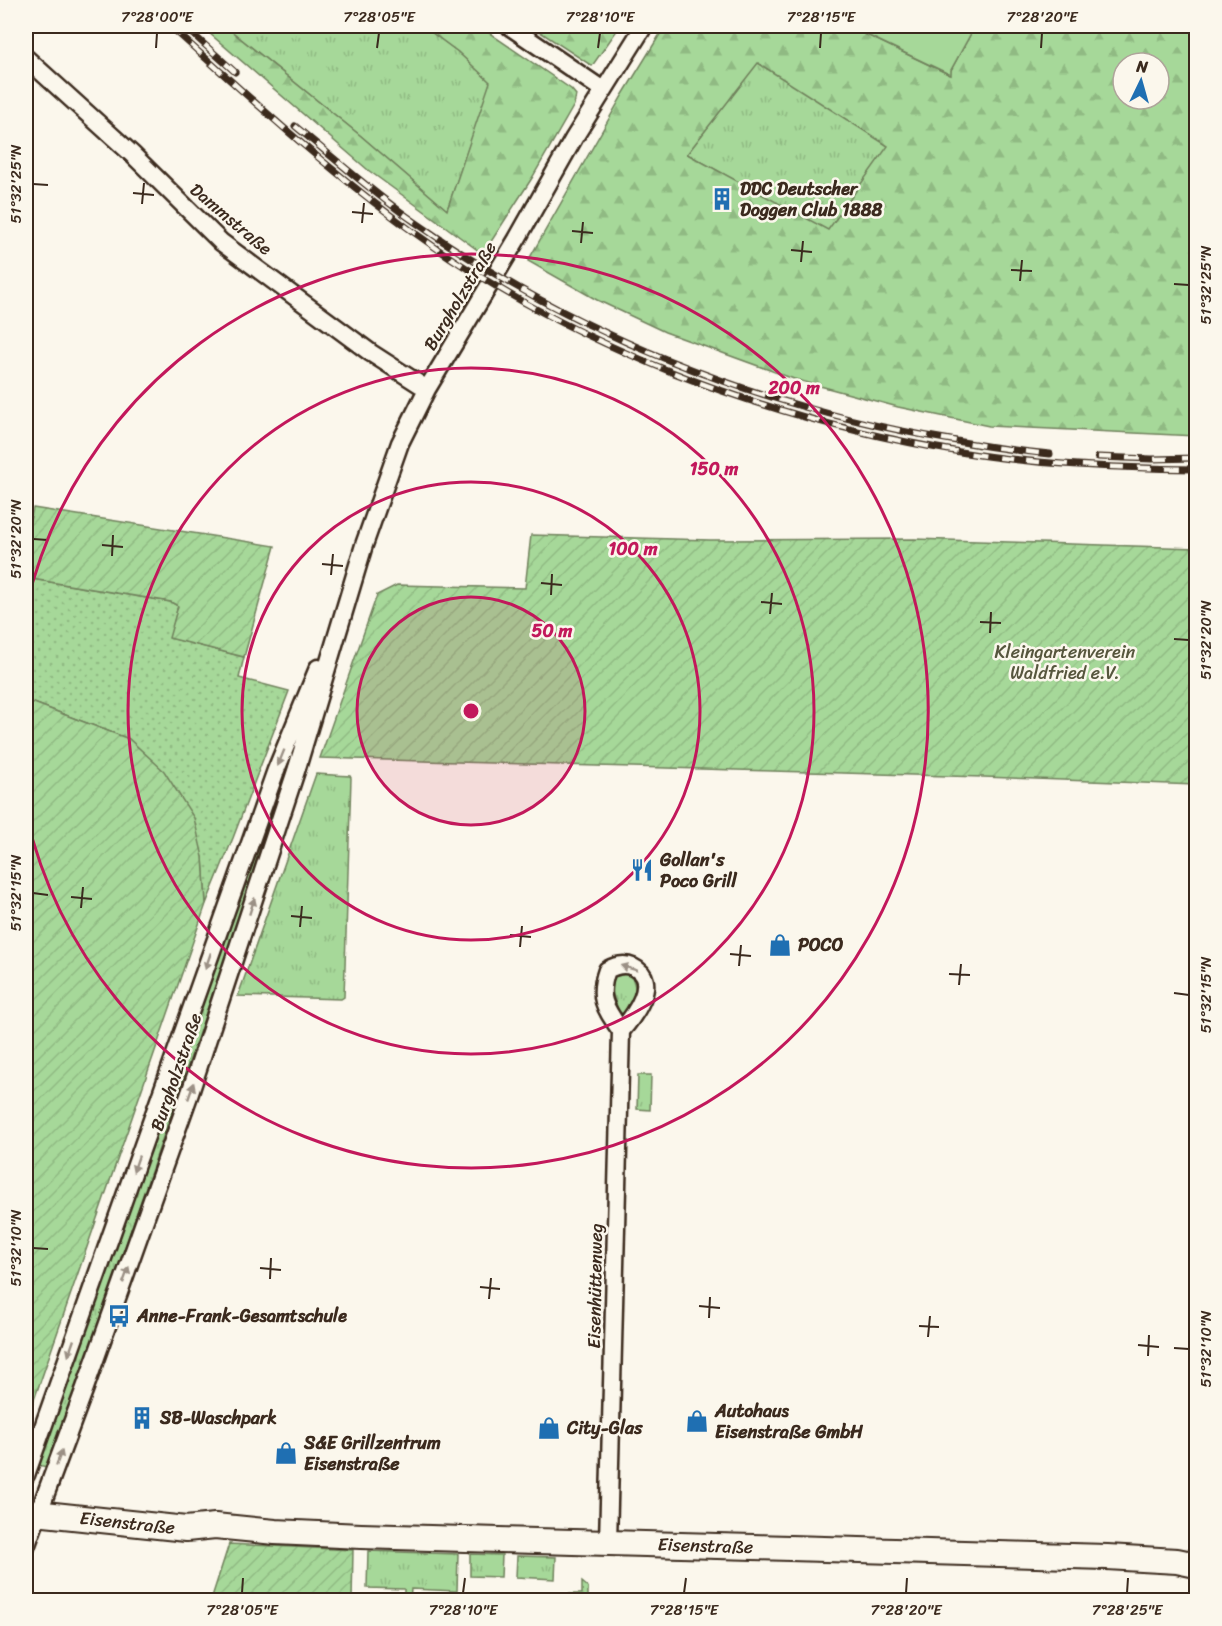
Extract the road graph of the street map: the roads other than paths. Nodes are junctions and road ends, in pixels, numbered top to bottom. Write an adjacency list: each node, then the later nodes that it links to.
1 (509, 26): 4 (street)
2 (644, 26): 4 (street, Burgholzstraße)
3 (26, 58): 5 (street, Dammstraße)
4 (603, 90): 5 (street, Burgholzstraße)
5 (427, 389): 6 (street, Burgholzstraße)
6 (309, 706): 8 (street, Burgholzstraße, one-way to 8); 9 (street, Burgholzstraße, one-way to 6)
7 (621, 1031): 10 (street, Eisenhüttenweg)
8 (26, 1475)
9 (34, 1505): 10 (street, Eisenstraße); 11 (street, Burgholzstraße)
10 (608, 1542): 12 (street, Eisenstraße)
11 (26, 1548)
12 (1197, 1565)

